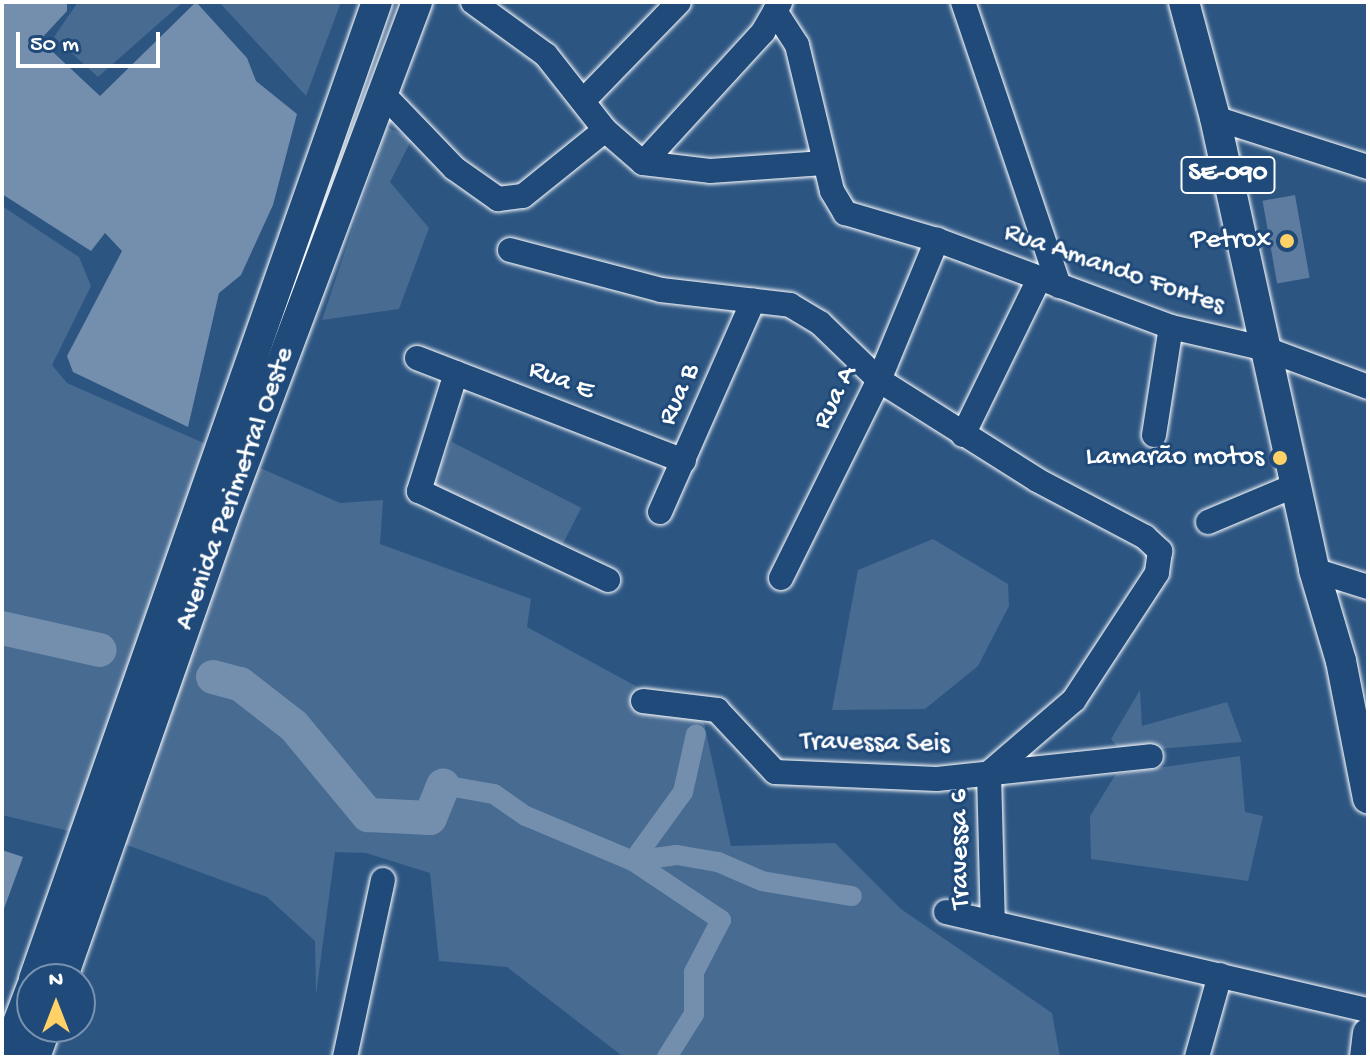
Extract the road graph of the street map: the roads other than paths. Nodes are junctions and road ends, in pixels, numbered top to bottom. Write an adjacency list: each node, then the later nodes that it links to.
1 (377, 2): 42 (main road, Avenida Perimetral Oeste)
2 (417, 2): 8 (main road, Avenida Perimetral Oeste)
3 (473, 2): 9 (street)
4 (679, 2): 9 (street)
5 (963, 2): 17 (street)
6 (1184, 2): 10 (main road, SE-090)
7 (778, 6): 12 (street); 13 (street)
8 (385, 96): 11 (street); 43 (main road, Avenida Perimetral Oeste)
9 (584, 100): 11 (street)
10 (1215, 118): 14 (street); 20 (main road, SE-090)
11 (605, 130): 12 (street)
12 (643, 163): 13 (street)
13 (824, 163): 15 (street, Rua Amando Fontes)
14 (1368, 167)
15 (937, 240): 17 (street, Rua Amando Fontes); 23 (street, Rua A)
16 (510, 250): 18 (street)
17 (1049, 283): 19 (street, Rua Amando Fontes); 25 (street)
18 (753, 301): 23 (street); 27 (street, Rua B)
19 (1171, 327): 20 (street, Rua Amando Fontes); 26 (street)
20 (1266, 349): 24 (street, Rua Amando Fontes); 28 (main road, SE-090)
21 (417, 358): 22 (street, Rua E)
22 (456, 373): 27 (street, Rua E); 33 (street)
23 (879, 380): 25 (street); 32 (street, Rua A)
24 (1368, 387)
25 (963, 435): 37 (street, Travessa Seis)
26 (1154, 435)
27 (684, 461): 29 (street, Rua B)
28 (1296, 485): 30 (street); 31 (main road, SE-090)
29 (660, 512)
30 (1208, 522)
31 (1314, 570): 34 (street); 38 (main road, SE-090)
32 (781, 578)
33 (608, 580)
34 (1368, 587)
35 (643, 701): 37 (street, Travessa Seis)
36 (1151, 756): 37 (street, Travessa Seis)
37 (989, 773): 41 (street, Travessa 6)
38 (1368, 798)
39 (383, 880): 49 (street)
40 (946, 912): 41 (street)
41 (993, 923): 44 (street)
42 (40, 963)
43 (68, 963)
44 (1220, 975): 45 (street); 50 (street)
45 (1368, 1010)
46 (16, 1028): 48 (main road)
47 (1368, 1033): 51 (main road)
48 (5, 1057)
49 (345, 1057)
50 (1197, 1057)
51 (1365, 1057)

